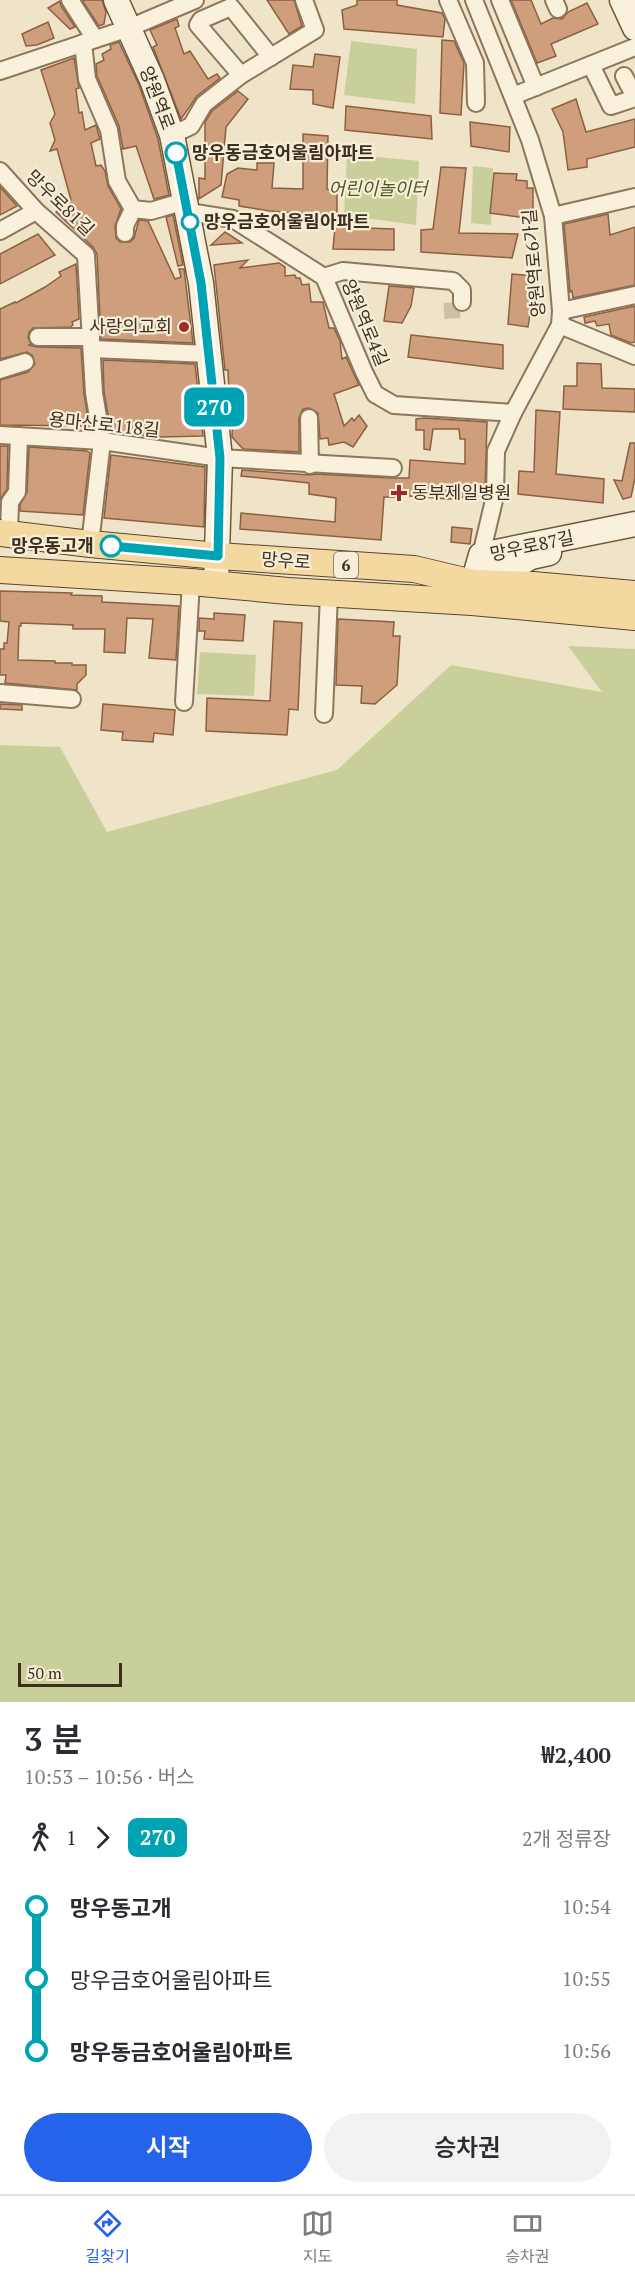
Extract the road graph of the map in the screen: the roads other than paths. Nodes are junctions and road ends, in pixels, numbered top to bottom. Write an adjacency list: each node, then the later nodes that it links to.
1 (70, 0): 11 (street)
2 (116, 0): 9 (street, 양원역로)
3 (195, 0): 9 (street)
4 (304, 0): 13 (street)
5 (448, 0): 21 (street)
6 (474, 0): 19 (street, 양원역로6가길)
7 (500, 0): 18 (street)
8 (622, 0): 10 (street)
9 (129, 28): 11 (street); 22 (street, 양원역로)
10 (635, 28)
11 (89, 41): 15 (street); 26 (street)
12 (635, 47): 14 (street)
13 (271, 57): 16 (street); 16 (street)
14 (591, 65): 18 (street); 20 (street)
15 (0, 71)
16 (241, 75): 22 (street)
17 (624, 76): 20 (street)
18 (536, 87): 19 (street)
19 (513, 96): 28 (street, 양원역로6가길)
20 (635, 97)
21 (476, 103)
22 (172, 135): 25 (street, 양원역로)
23 (0, 171): 27 (street, 망우로81길)
24 (635, 197): 28 (street)
25 (187, 206): 26 (street); 31 (street, 양원역로4길); 37 (street, 양원역로)
26 (133, 209): 30 (street)
27 (36, 211): 29 (street); 36 (street, 망우로81길)
28 (553, 216): 34 (street, 양원역로6가길)
29 (0, 231)
30 (125, 233)
31 (324, 277): 33 (street); 41 (street, 양원역로4길)
32 (635, 295): 34 (street)
33 (462, 302)
34 (560, 318): 38 (street); 41 (street, 양원역로6가길)
35 (38, 337): 36 (street)
36 (91, 343): 37 (street); 45 (street, 망우로81길)
37 (208, 354): 46 (street, 양원역로)
38 (635, 356)
39 (25, 362): 40 (street)
40 (0, 370)
41 (513, 413): 53 (street, 양원역로6가길)
42 (309, 418): 47 (street)
43 (0, 435): 44 (street, 용마산로118길)
44 (19, 436): 45 (street, 용마산로118길); 50 (street, 망우로)
45 (102, 441): 46 (street, 용마산로118길); 52 (street, 망우로81길)
46 (220, 458): 47 (street, 용마산로118길); 54 (street, 양원역로)
47 (310, 465): 48 (street, 용마산로118길)
48 (393, 468)
49 (635, 524): 53 (street, 망우로87길)
50 (4, 534): 52 (main road, 망우로 / 6)
51 (635, 534): 57 (street, 망우로87길)
52 (90, 544): 54 (main road, 망우로 / 6)
53 (482, 555): 57 (street, 망우로87길)
54 (218, 556): 56 (street, 양원역로); 57 (main road, 망우로 / 6)
55 (0, 570): 56 (main road, 망우로 / 6)
56 (204, 583): 58 (main road, 망우로 / 6); 63 (street)
57 (473, 593): 58 (main road, 망우로 / 6); 59 (main road, 망우로 / 6); 60 (main road, 망우로 / 6)
58 (329, 594): 64 (street)
59 (635, 594)
60 (635, 617)
61 (0, 693): 62 (street)
62 (72, 699)
63 (184, 702)
64 (324, 714)

